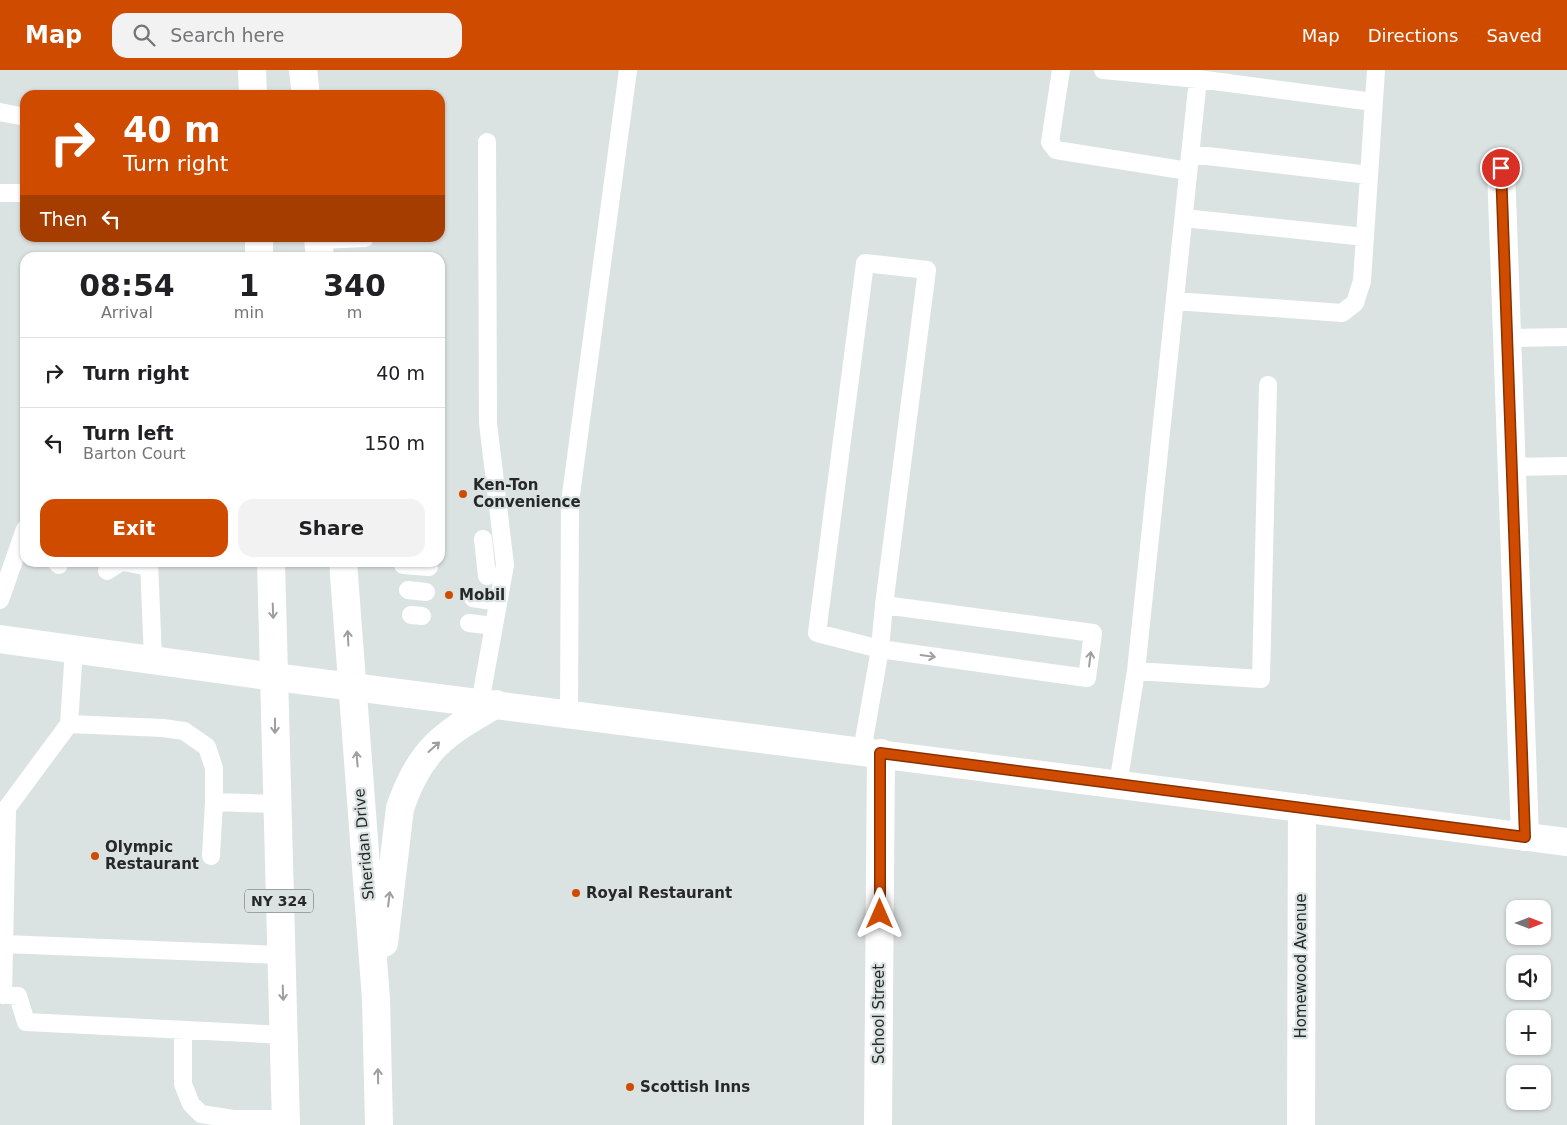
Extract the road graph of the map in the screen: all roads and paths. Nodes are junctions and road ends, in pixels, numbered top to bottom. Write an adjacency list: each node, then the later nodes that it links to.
1 (252, 70): 8 (main road)
2 (303, 70): 9 (main road)
3 (628, 70): 53 (lane)
4 (1060, 70): 14 (lane)
5 (1103, 70): 7 (lane)
6 (1376, 70): 10 (lane)
7 (1198, 79): 10 (lane); 14 (lane)
8 (253, 90)
9 (305, 90)
10 (1373, 102): 16 (lane)
11 (0, 112): 12 (lane)
12 (20, 116)
13 (487, 142): 36 (lane)
14 (1189, 163): 16 (lane); 19 (lane)
15 (1501, 168): 25 (main road)
16 (1369, 175): 20 (lane)
17 (0, 193): 18 (lane)
18 (20, 193)
19 (1184, 218): 20 (lane); 23 (lane)
20 (1365, 237): 23 (lane)
21 (339, 242): 22 (lane)
22 (319, 245)
23 (1175, 301): 49 (lane)
24 (1567, 337): 25 (lane)
25 (1507, 338): 28 (main road)
26 (1268, 385): 49 (lane)
27 (1567, 466): 28 (lane)
28 (1511, 467): 60 (main road)
29 (483, 539): 36 (lane)
30 (20, 552): 40 (lane)
31 (149, 567): 48 (lane)
32 (271, 567): 50 (main road, NY 324, one-way to 50)
33 (343, 567): 51 (main road, Sheridan Drive, one-way to 33)
34 (420, 567): 35 (lane)
35 (429, 568)
36 (488, 576): 41 (lane)
37 (408, 590): 38 (lane)
38 (426, 592)
39 (473, 598): 41 (lane)
40 (0, 600)
41 (498, 602): 44 (lane)
42 (884, 605): 47 (lane); 47 (lane, one-way to 42); 47 (lane)
43 (469, 623): 44 (lane)
44 (494, 626): 52 (lane)
45 (0, 639): 46 (main road)
46 (74, 650): 48 (main road); 54 (lane)
47 (880, 650): 55 (lane)
48 (153, 659): 50 (main road)
49 (1136, 670): 56 (lane)
50 (275, 677): 51 (main road); 58 (main road, NY 324, one-way to 58)
51 (351, 686): 52 (main road); 66 (main road, Sheridan Drive, one-way to 51)
52 (488, 704): 53 (main road); 66 (main road, one-way to 52)
53 (569, 713): 55 (main road)
54 (69, 724): 57 (lane); 63 (lane)
55 (871, 752): 56 (main road); 71 (main road, School Street)
56 (1118, 785): 59 (main road)
57 (214, 802): 58 (lane); 62 (lane)
58 (276, 804): 64 (main road, NY 324)
59 (1302, 808): 60 (main road); 72 (main road, Homewood Avenue)
60 (1525, 837): 61 (main road)
61 (1567, 842)
62 (211, 856)
63 (4, 944): 64 (lane); 65 (lane)
64 (281, 955): 68 (main road, NY 324, one-way to 68)
65 (1, 994): 67 (lane)
66 (376, 999): 70 (main road, Sheridan Drive, one-way to 66)
67 (183, 1030): 68 (lane); 69 (lane)
68 (284, 1035): 69 (main road, NY 324)
69 (286, 1122)
70 (379, 1125)
71 (878, 1125)
72 (1301, 1125)

